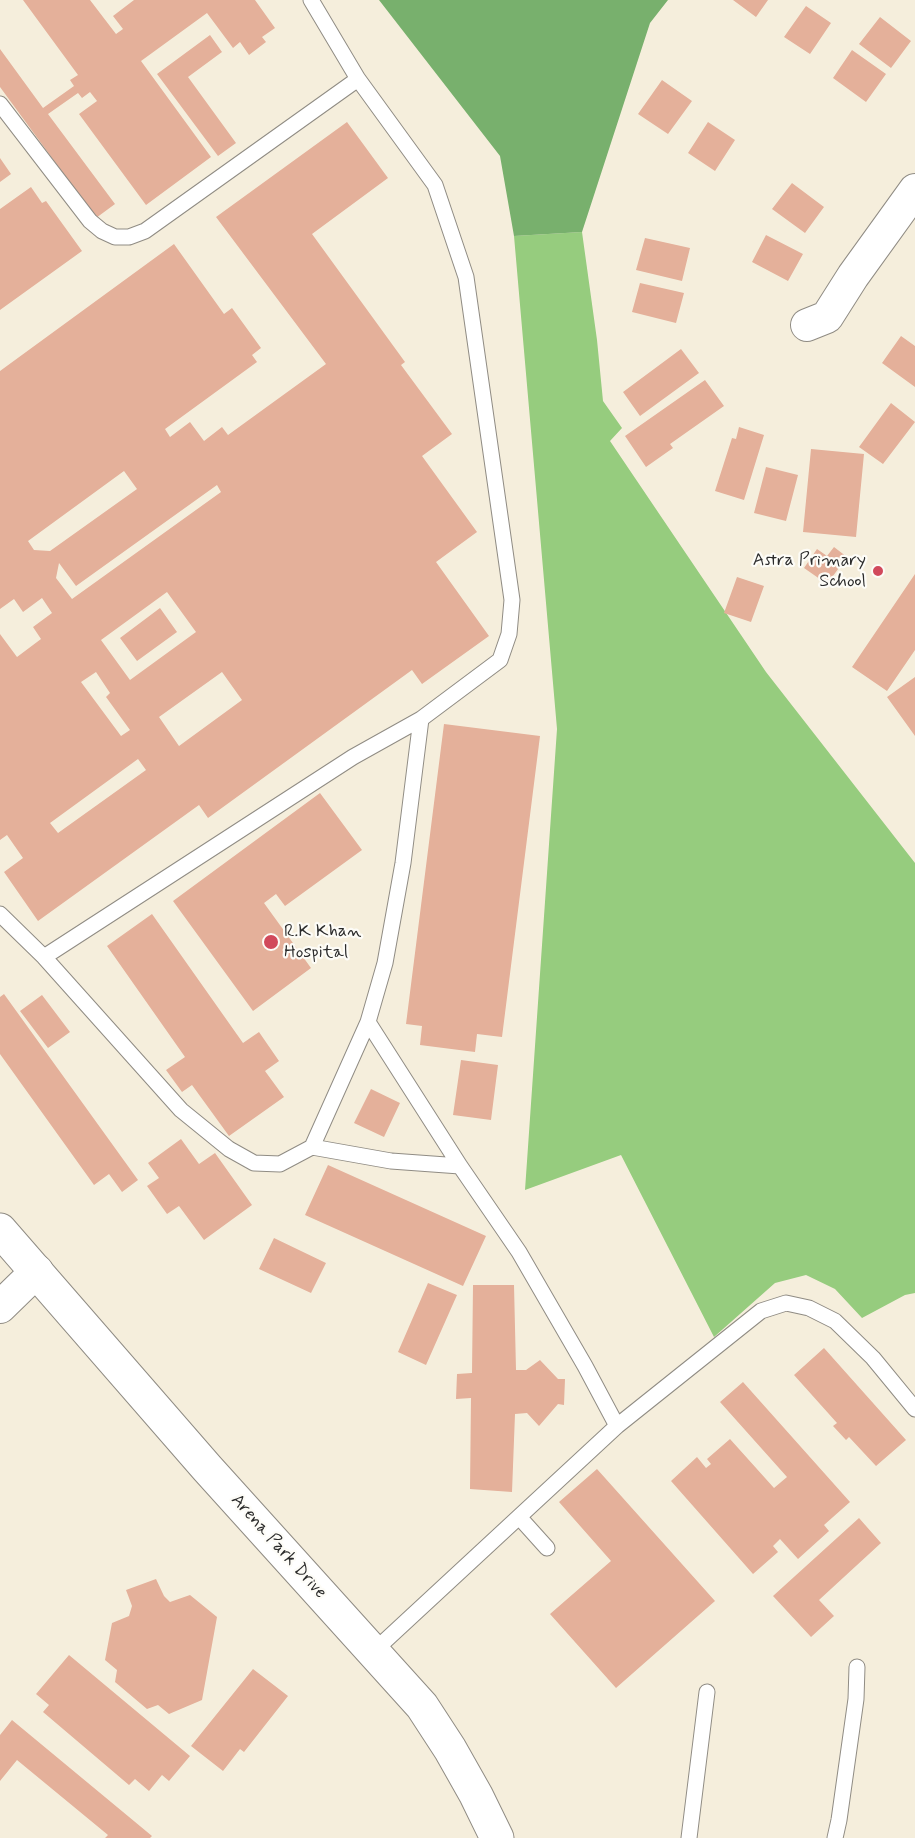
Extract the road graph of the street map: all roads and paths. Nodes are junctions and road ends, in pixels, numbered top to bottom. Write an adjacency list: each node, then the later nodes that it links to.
1 (311, 0): 2 (lane)
2 (358, 79): 3 (lane); 6 (lane)
3 (0, 104)
4 (915, 190): 5 (street)
5 (807, 325)
6 (421, 719): 8 (lane); 9 (lane)
7 (0, 914): 8 (lane)
8 (44, 957): 10 (lane)
9 (368, 1022): 10 (lane); 11 (lane)
10 (312, 1147): 11 (lane)
11 (460, 1166): 16 (lane)
12 (0, 1230): 13 (street, Arena Park Drive)
13 (37, 1270): 14 (street); 19 (street, Arena Park Drive)
14 (0, 1307)
15 (915, 1409): 16 (lane)
16 (617, 1426): 17 (lane)
17 (520, 1518): 18 (lane); 19 (lane)
18 (547, 1548)
19 (374, 1652): 22 (street, Arena Park Drive)
20 (857, 1667): 24 (lane)
21 (707, 1692): 23 (lane)
22 (497, 1838)
23 (689, 1838)
24 (835, 1838)

